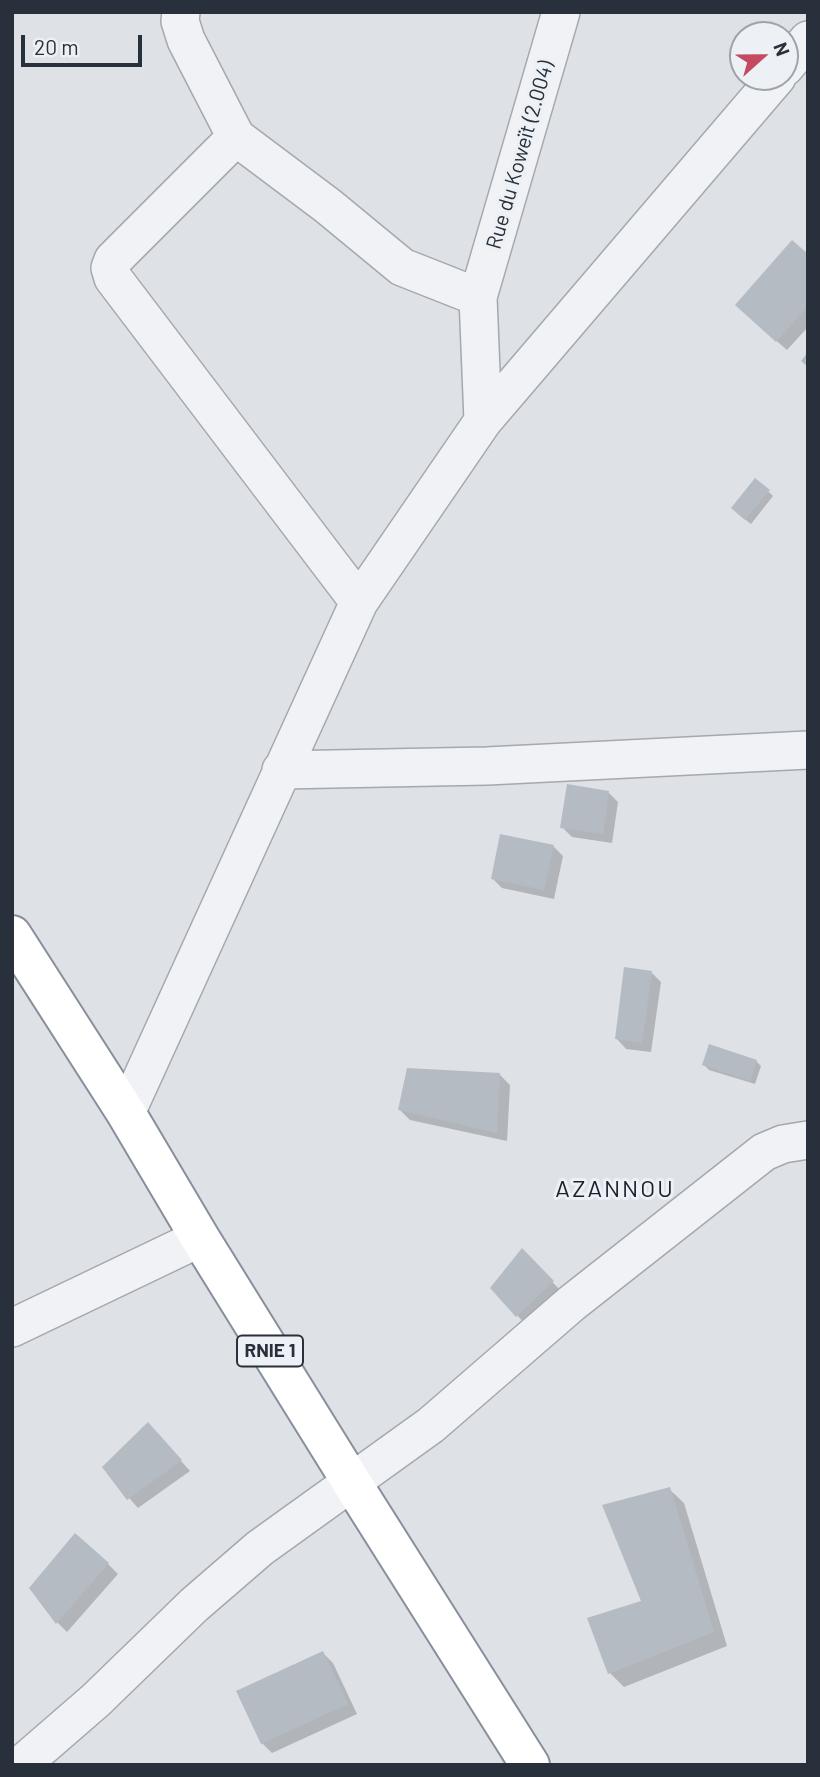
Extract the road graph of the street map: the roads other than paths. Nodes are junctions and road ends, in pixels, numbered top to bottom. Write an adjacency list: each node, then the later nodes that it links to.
1 (181, 12): 4 (street)
2 (561, 12): 5 (street, Rue du Koweït (2.004))
3 (764, 91): 6 (street)
4 (236, 136): 5 (street); 7 (street)
5 (478, 297): 6 (street, Rue du Koweït (2.004))
6 (483, 421): 7 (street)
7 (359, 603): 9 (street)
8 (808, 750): 9 (street)
9 (281, 770): 11 (street)
10 (12, 935): 11 (highway, RNIE 1)
11 (126, 1113): 13 (highway, RNIE 1)
12 (808, 1140): 15 (street)
13 (200, 1238): 14 (street); 15 (highway, RNIE 1)
14 (12, 1328)
15 (352, 1483): 16 (street); 17 (highway, RNIE 1)
16 (21, 1765)
17 (530, 1765)

